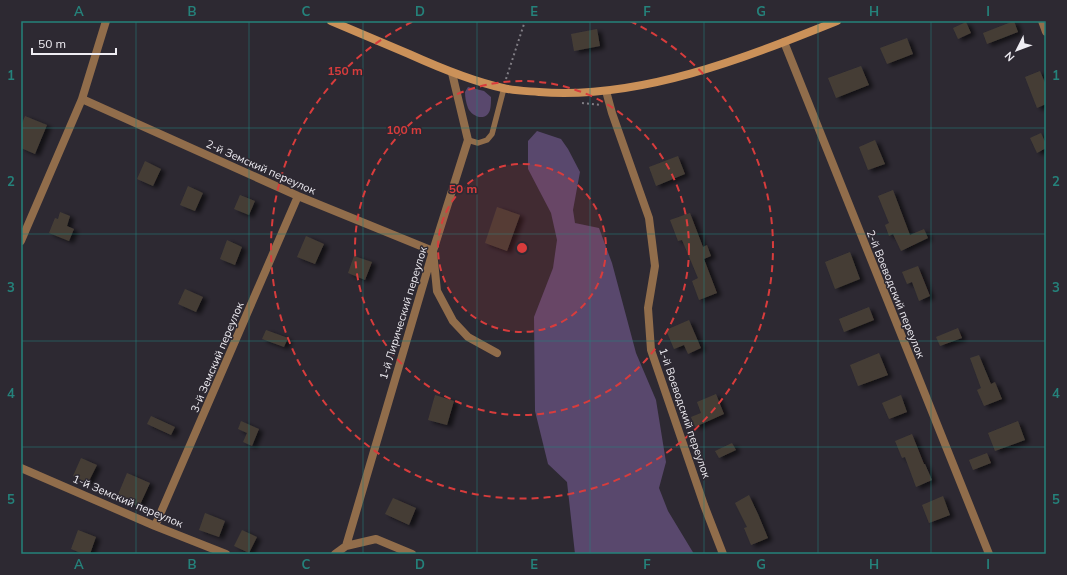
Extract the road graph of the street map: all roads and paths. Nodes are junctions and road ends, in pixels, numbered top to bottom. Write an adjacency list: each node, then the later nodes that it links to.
1 (106, 21): 11 (street)
2 (331, 21): 8 (street)
3 (525, 21): 9 (path)
4 (837, 21): 7 (street)
5 (1042, 21): 6 (street)
6 (1046, 32)
7 (784, 42): 10 (street); 24 (street, 2-й Воеводский переулок)
8 (452, 73): 9 (street); 12 (street)
9 (504, 88): 10 (street); 12 (lane)
10 (606, 91): 23 (street, 1-й Воеводский переулок)
11 (82, 99): 13 (street, 2-й Земский переулок); 14 (street)
12 (468, 140): 15 (street, 1-й Лирический переулок)
13 (298, 196): 15 (street, 2-й Земский переулок); 18 (street, 3-й Земский переулок)
14 (21, 241)
15 (433, 251): 16 (street); 19 (street, 1-й Лирический переулок)
16 (497, 353)
17 (21, 468): 18 (street, 1-й Земский переулок)
18 (155, 526): 20 (street, 1-й Земский переулок)
19 (346, 546): 21 (street); 22 (street)
20 (226, 554)
21 (335, 554)
22 (412, 554)
23 (723, 554)
24 (989, 554)

